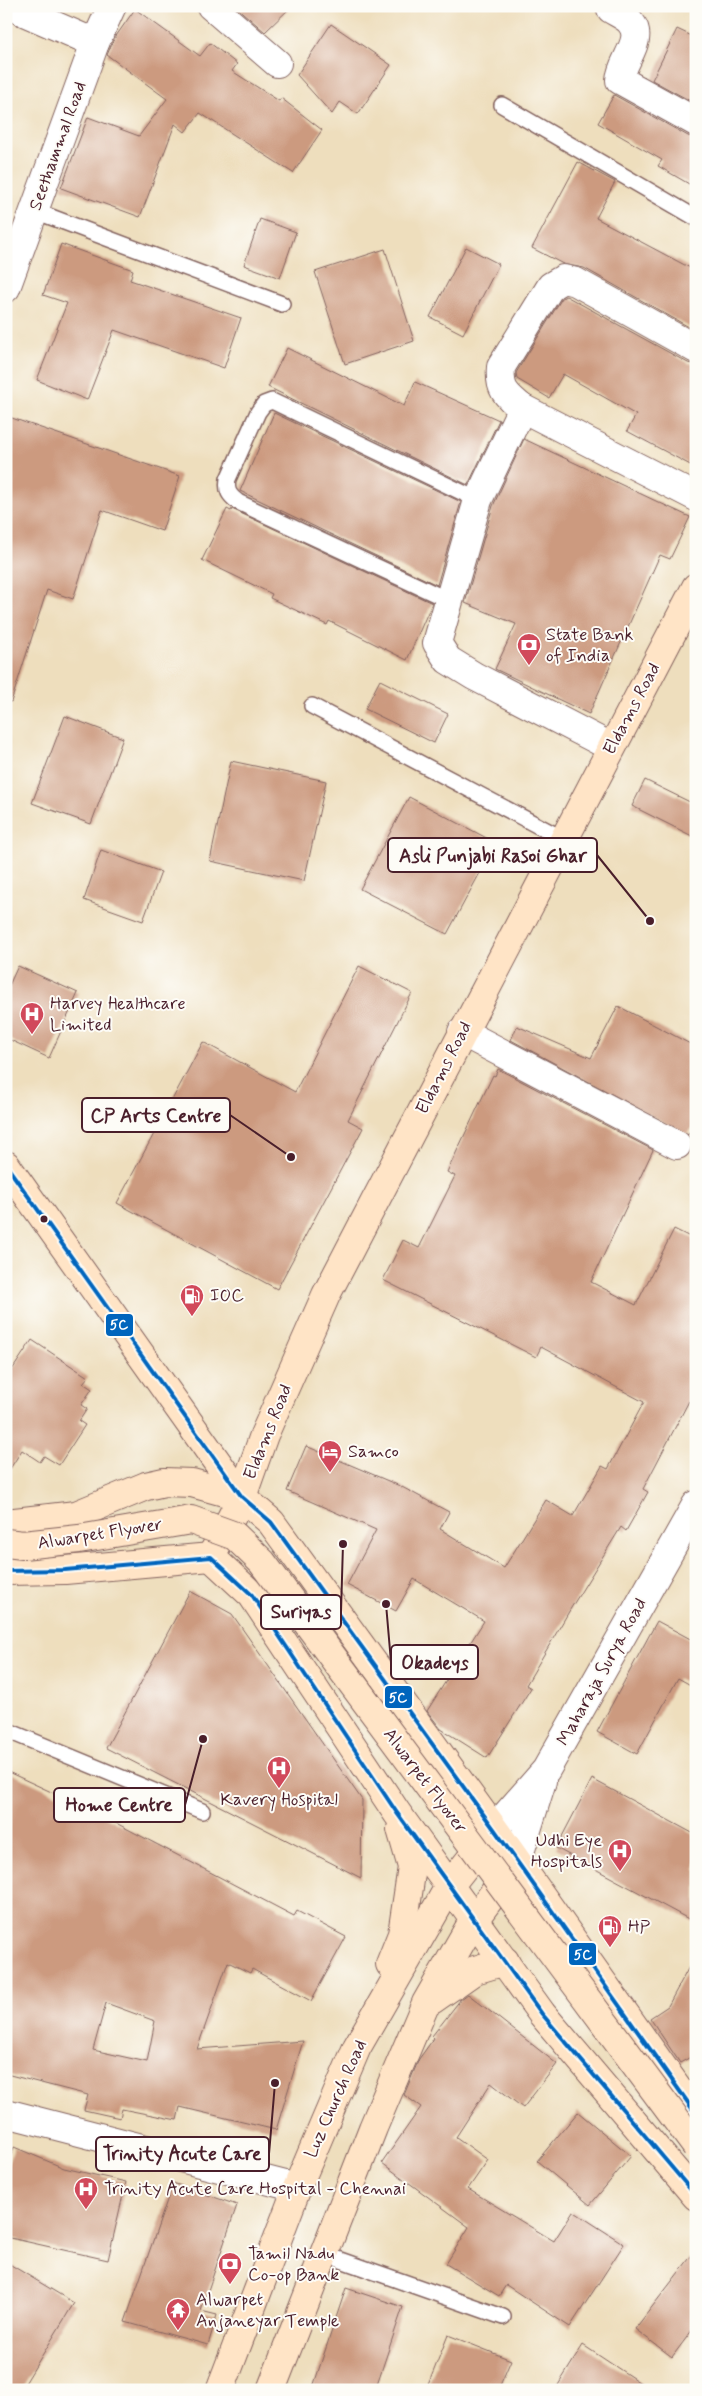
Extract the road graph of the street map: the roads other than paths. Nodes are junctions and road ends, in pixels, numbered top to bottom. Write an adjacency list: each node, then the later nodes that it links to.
1 (10, 6): 5 (street)
2 (112, 6): 5 (street, Seethammal Road)
3 (211, 6): 6 (street)
4 (611, 8): 8 (street)
5 (95, 43): 9 (street, Seethammal Road)
6 (277, 63)
7 (502, 105): 10 (lane)
8 (696, 122)
9 (35, 211): 11 (street, Seethammal Road); 12 (lane)
10 (696, 218)
11 (6, 288)
12 (282, 304)
13 (696, 349): 14 (street)
14 (522, 408): 15 (street); 16 (street)
15 (696, 497)
16 (478, 500): 18 (street); 18 (lane)
17 (696, 587): 20 (main road, Eldams Road)
18 (448, 600): 20 (street)
19 (312, 706): 21 (lane)
20 (611, 747): 21 (main road, Eldams Road)
21 (563, 839): 22 (main road, Eldams Road)
22 (462, 1032): 23 (street); 25 (main road, Eldams Road)
23 (677, 1145)
24 (6, 1165): 25 (main road)
25 (242, 1496): 27 (main road); 29 (main road, Eldams Road); 35 (main road)
26 (696, 1505): 32 (street, Maharaja Surya Road)
27 (6, 1523)
28 (6, 1543): 44 (main road, Alwarpet Flyover, bridge)
29 (211, 1557): 30 (main road); 34 (main road)
30 (6, 1571)
31 (6, 1730): 33 (lane)
32 (546, 1770): 35 (street, Maharaja Surya Road); 36 (street)
33 (202, 1811)
34 (396, 1813): 37 (main road); 41 (main road)
35 (494, 1829): 36 (main road); 37 (main road, Luz Church Road)
36 (518, 1862): 38 (main road); 42 (main road)
37 (450, 1885): 38 (main road); 41 (main road, Luz Church Road)
38 (473, 1921): 39 (main road); 40 (main road)
39 (504, 1961): 40 (main road); 46 (main road)
40 (426, 2004): 47 (main road)
41 (357, 2047): 45 (main road, Luz Church Road)
42 (696, 2114)
43 (7, 2116): 45 (street)
44 (696, 2146)
45 (297, 2188): 49 (main road, Luz Church Road)
46 (696, 2196)
47 (324, 2254): 48 (lane); 50 (main road)
48 (502, 2317)
49 (220, 2390)
50 (271, 2390)

